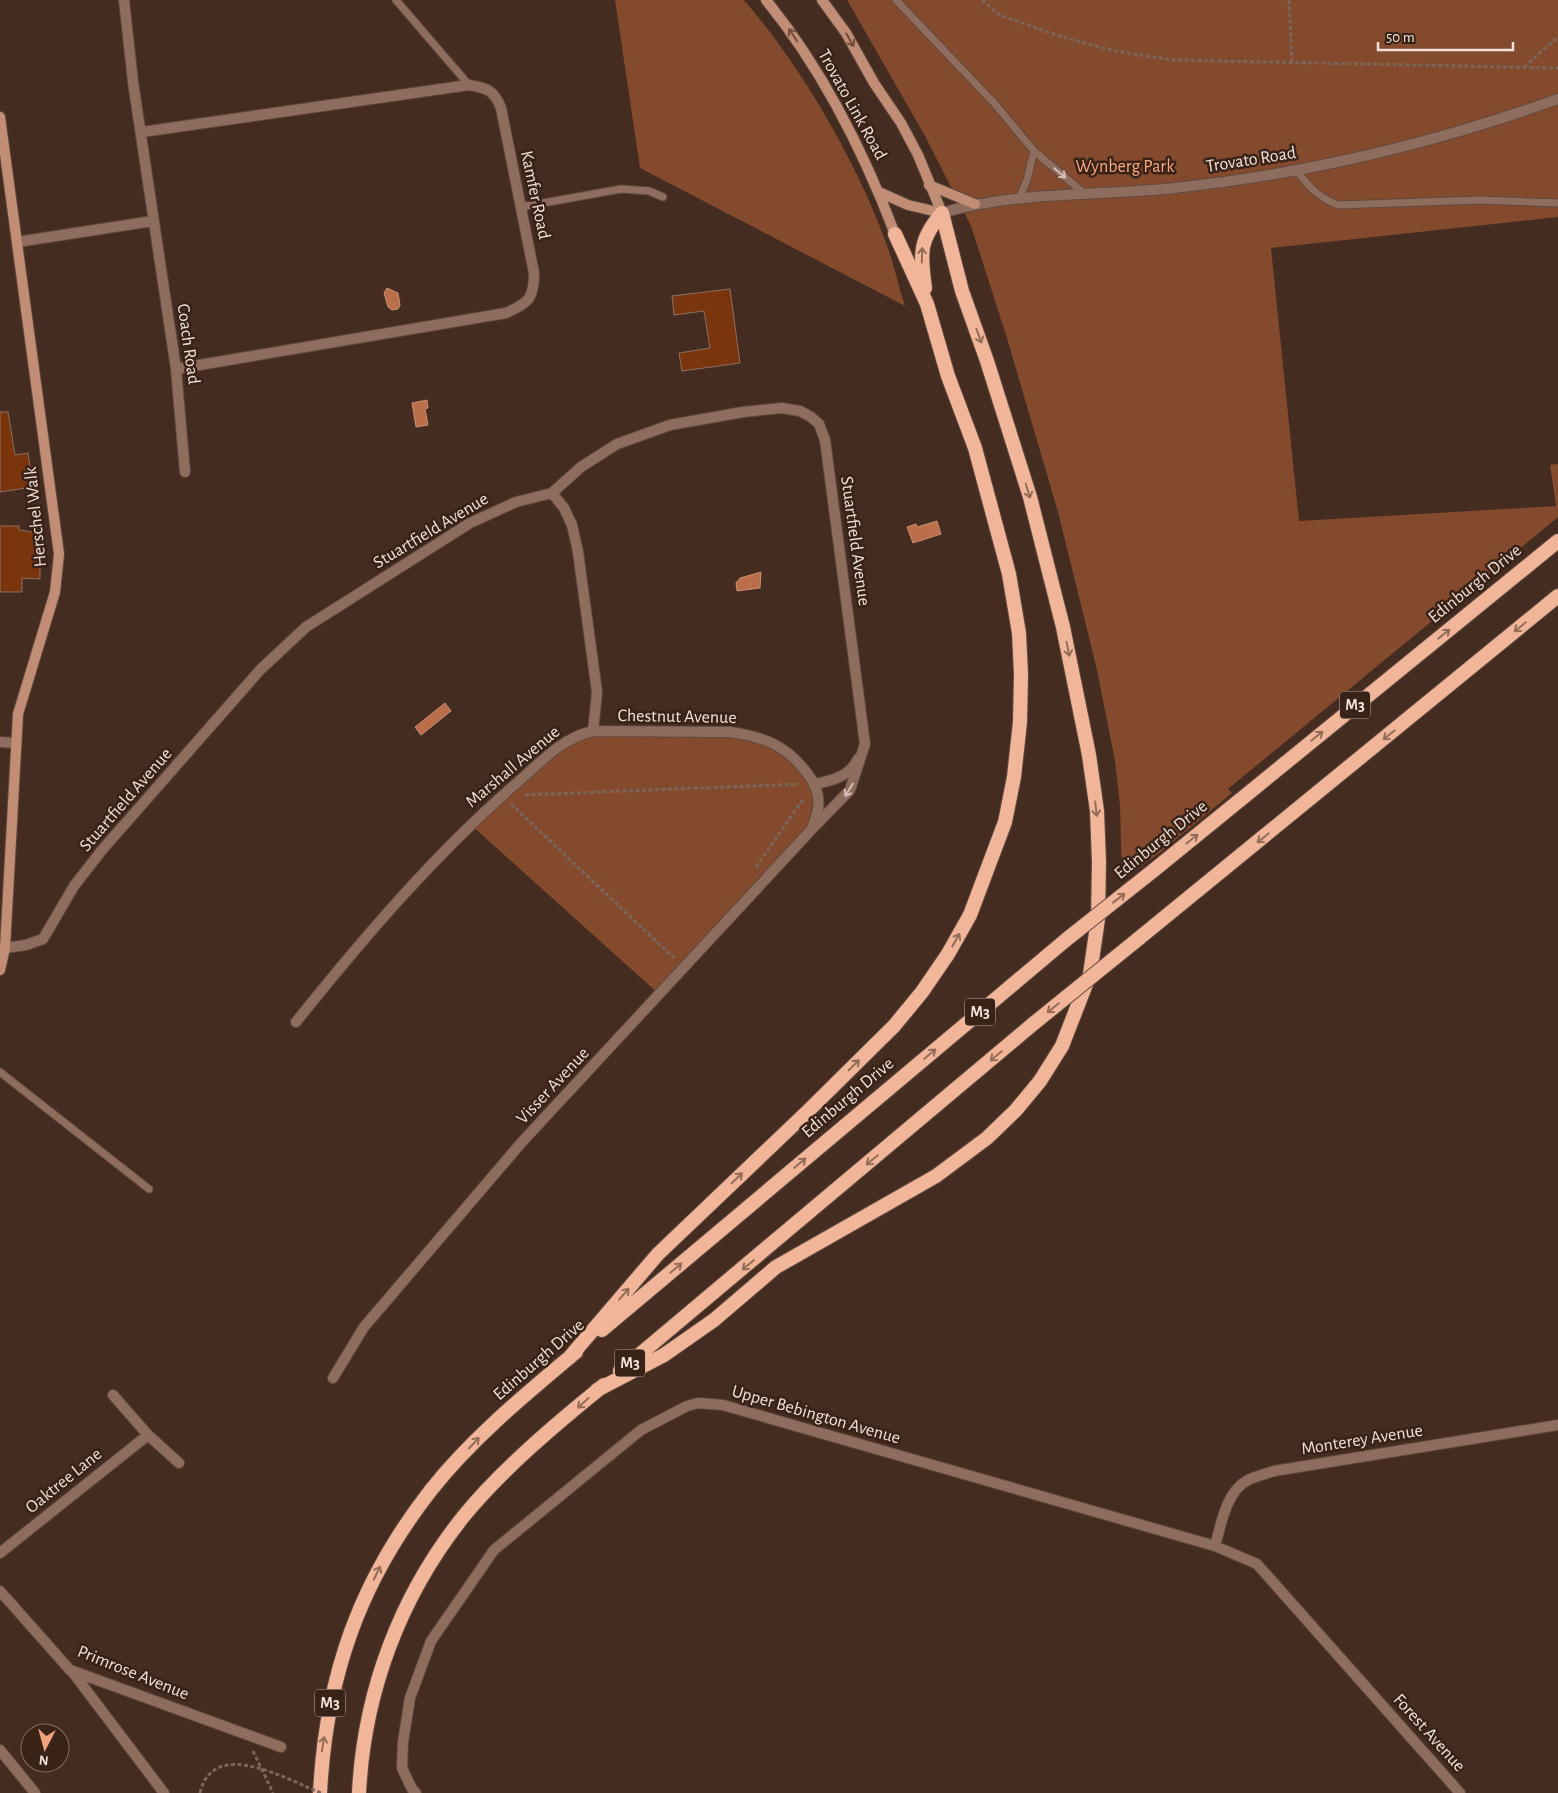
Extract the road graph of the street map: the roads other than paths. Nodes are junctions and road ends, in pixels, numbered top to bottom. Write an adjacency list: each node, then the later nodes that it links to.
1 (124, 0): 9 (street, Coach Road)
2 (396, 0): 6 (lane)
3 (766, 0): 13 (main road, Trovato Link Road, one-way to 3)
4 (822, 0): 12 (main road, Trovato Link Road, one-way to 12)
5 (896, 0): 10 (lane)
6 (469, 85): 9 (street, Kamfer Road); 19 (street, Kamfer Road)
7 (1558, 99): 11 (street, Trovato Road)
8 (0, 118): 23 (main road, Herschel Walk)
9 (142, 132): 21 (street, Coach Road)
10 (1034, 151): 14 (lane, one-way to 14); 16 (lane)
11 (1296, 170): 14 (street, Trovato Road); 17 (lane)
12 (929, 185): 18 (main road); 20 (main road, Trovato Link Road)
13 (879, 192): 20 (main road); 22 (main road, Trovato Link Road)
14 (1085, 194): 16 (street, Trovato Road)
15 (663, 197): 19 (lane)
16 (1019, 199): 18 (street, Trovato Road)
17 (1558, 203)
18 (975, 204): 20 (street, Trovato Road)
19 (521, 208): 25 (street, Kamfer Road)
20 (942, 213): 24 (highway, one-way to 20); 43 (highway, one-way to 43)
21 (153, 221): 23 (street); 25 (street, Coach Road)
22 (895, 234): 24 (highway)
23 (17, 242): 32 (main road, Herschel Walk)
24 (927, 304): 41 (highway, one-way to 24)
25 (176, 369): 26 (street, Coach Road)
26 (185, 472)
27 (552, 493): 30 (street); 33 (street, Stuartfield Avenue); 36 (street, Stuartfield Avenue)
28 (1558, 541): 41 (highway, Edinburgh Drive / M3, one-way to 28, bridge)
29 (1558, 596): 43 (highway, M3, one-way to 43, bridge)
30 (593, 731): 34 (street, Chestnut Avenue); 38 (street, Marshall Avenue)
31 (0, 742): 32 (street)
32 (15, 743): 36 (main road, Herschel Walk)
33 (865, 744): 34 (street); 35 (street, Stuartfield Avenue, one-way to 35)
34 (814, 784): 35 (street, Chestnut Avenue)
35 (812, 829): 42 (street, Visser Avenue)
36 (5, 948): 37 (main road, Herschel Walk)
37 (0, 970)
38 (296, 1022)
39 (0, 1072): 40 (lane)
40 (149, 1189)
41 (569, 1358): 57 (highway, Edinburgh Drive / M3, one-way to 41)
42 (333, 1378)
43 (597, 1390): 58 (highway, M3, one-way to 58)
44 (113, 1395): 46 (street)
45 (1558, 1425): 48 (street, Monterey Avenue)
46 (148, 1435): 47 (street); 49 (street, Oaktree Lane)
47 (179, 1463)
48 (1215, 1546): 52 (street, Upper Bebington Avenue); 59 (street, Upper Bebington Avenue)
49 (0, 1553)
50 (0, 1591): 51 (street, Primrose Avenue)
51 (70, 1670): 53 (street, Primrose Avenue); 56 (street)
52 (1372, 1695): 60 (street, Forest Avenue)
53 (281, 1748)
54 (0, 1750): 55 (street)
55 (35, 1793)
56 (164, 1793)
57 (320, 1793)
58 (359, 1793)
59 (416, 1793)
60 (1460, 1793)

